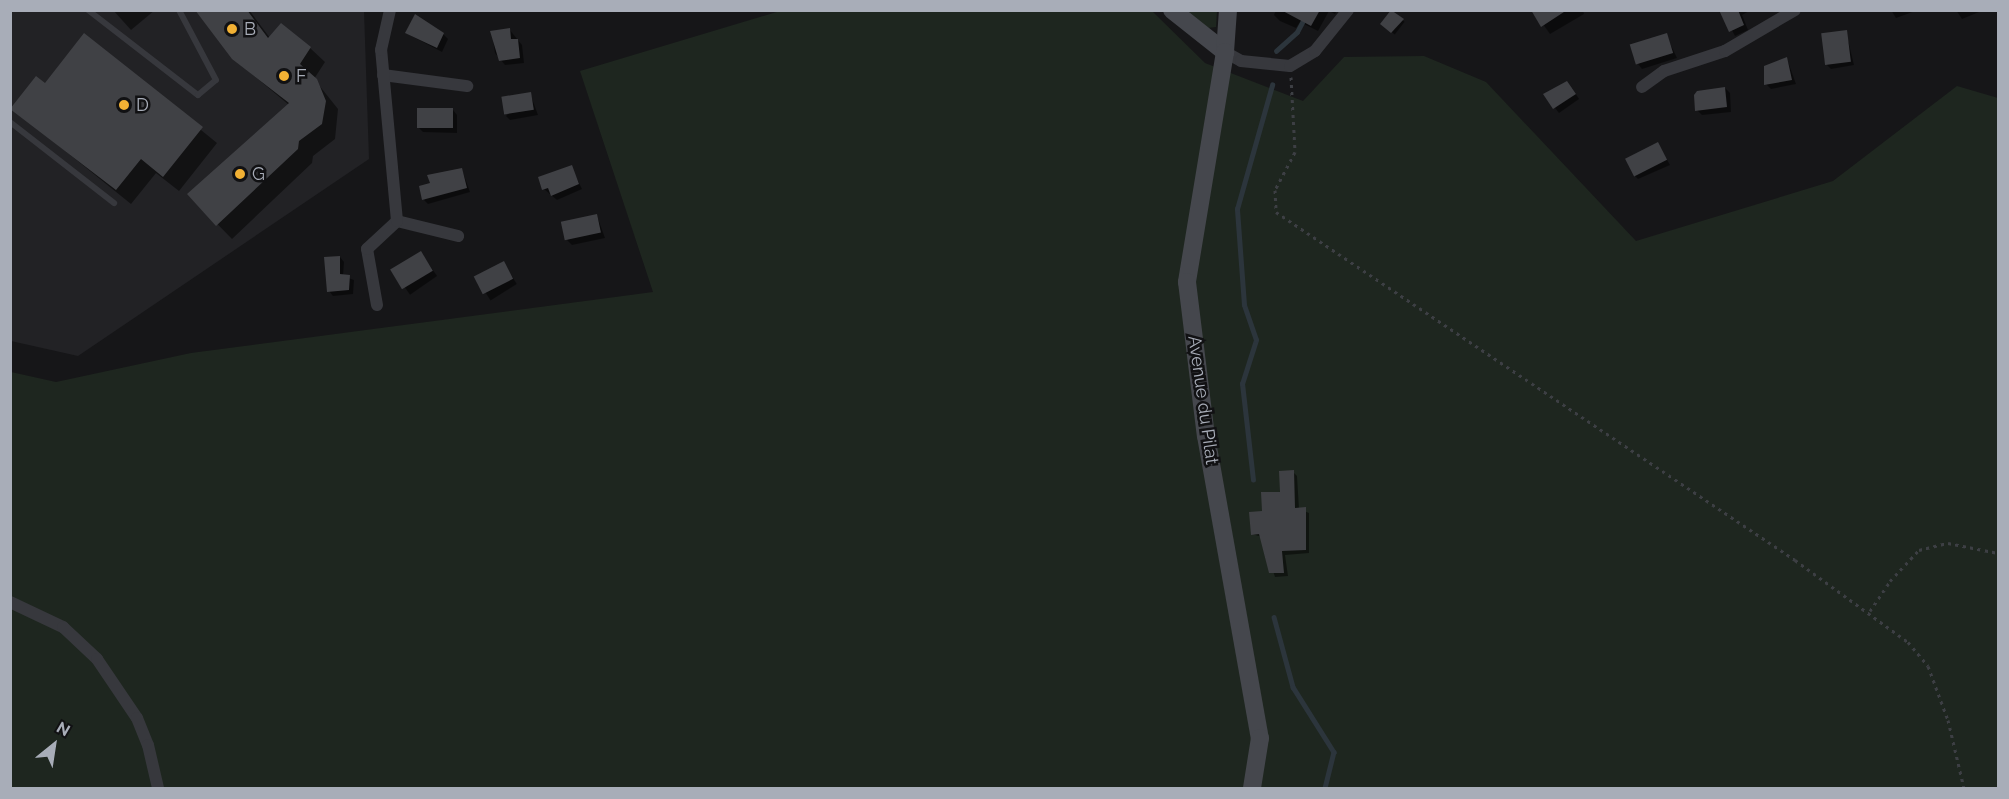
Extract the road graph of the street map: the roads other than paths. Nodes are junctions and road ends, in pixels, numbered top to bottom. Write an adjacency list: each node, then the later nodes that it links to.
1 (88, 10): 2 (lane)
2 (179, 10)
3 (390, 10): 9 (street)
4 (1172, 10): 8 (main road)
5 (1228, 10): 8 (main road, Avenue du Pilat)
6 (1348, 10): 8 (street)
7 (1795, 10): 11 (street)
8 (1225, 52): 19 (main road, Avenue du Pilat)
9 (383, 75): 10 (street); 14 (street)
10 (467, 86)
11 (1642, 87)
12 (10, 122): 13 (lane)
13 (114, 203)
14 (397, 221): 15 (street); 16 (street)
15 (458, 236)
16 (377, 305)
17 (10, 602): 18 (street)
18 (158, 789)
19 (1252, 789)

